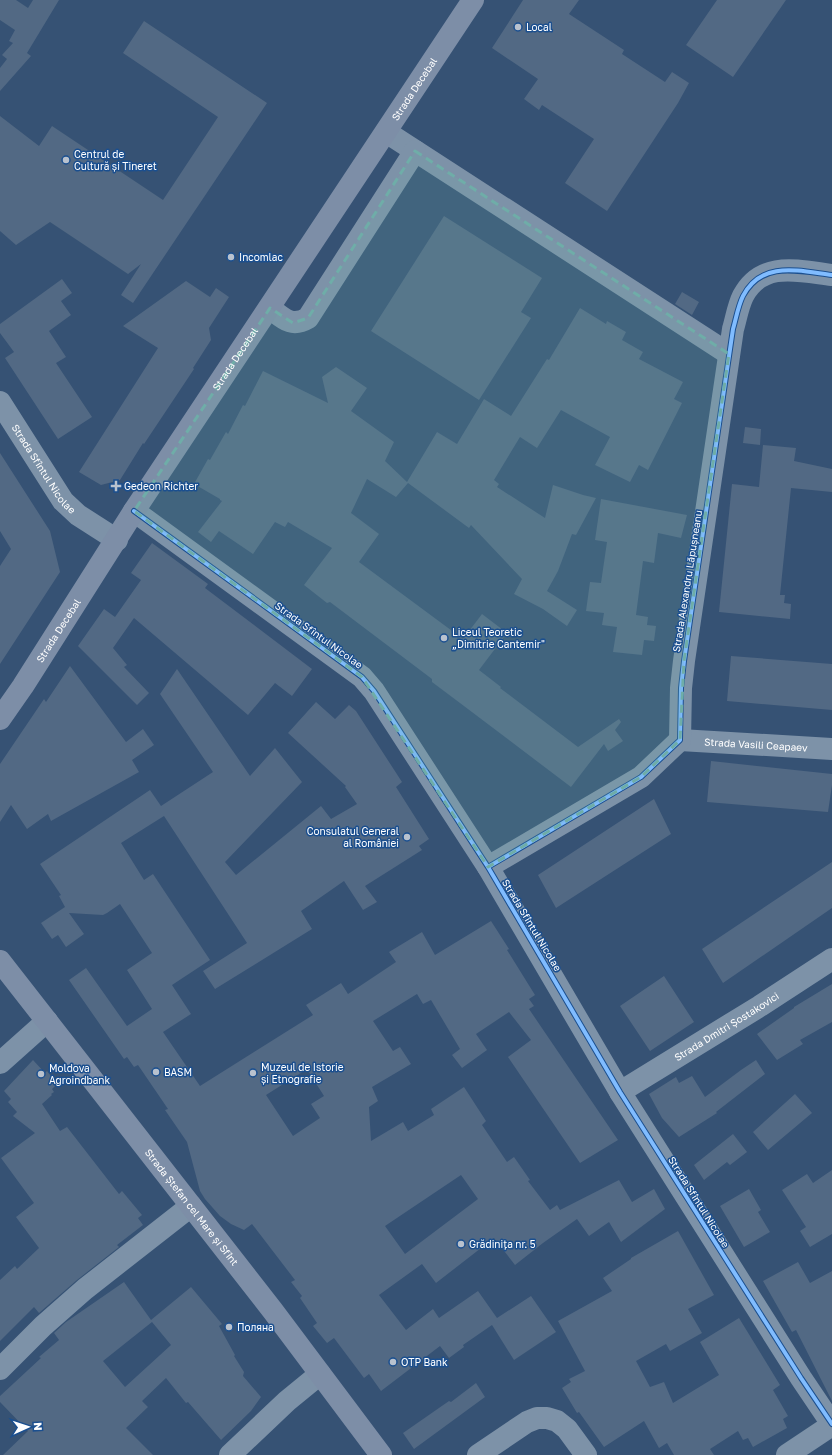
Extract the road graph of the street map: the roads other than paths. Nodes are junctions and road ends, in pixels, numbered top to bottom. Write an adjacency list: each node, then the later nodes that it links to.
1 (473, 0): 2 (main road, Strada Decebal)
2 (386, 132): 3 (street); 5 (main road, Strada Decebal)
3 (415, 151): 5 (street); 6 (street)
4 (832, 275): 6 (street, Strada Alexandru Lăpușneanu)
5 (270, 308): 8 (main road, Strada Decebal)
6 (730, 354): 11 (street, Strada Alexandru Lăpușneanu)
7 (0, 402): 9 (street, Strada Sfîntul Nicolae)
8 (134, 511): 9 (main road, Strada Decebal); 13 (street, Strada Sfîntul Nicolae)
9 (117, 540): 10 (main road, Strada Decebal)
10 (0, 719)
11 (680, 740): 12 (street, Strada Vasili Ceapaev); 13 (street)
12 (832, 749)
13 (488, 867): 18 (street, Strada Sfîntul Nicolae)
14 (832, 959): 18 (street, Strada Dmitri Șostakovici)
15 (0, 960): 16 (main road, Strada Ștefan cel Mare și Sfînt)
16 (47, 1021): 17 (street); 19 (main road, Strada Ștefan cel Mare și Sfînt)
17 (0, 1063)
18 (620, 1092): 22 (street, Strada Sfîntul Nicolae)
19 (191, 1206): 20 (street); 21 (main road, Strada Ștefan cel Mare și Sfînt)
20 (0, 1369)
21 (320, 1374): 23 (street); 24 (main road, Strada Ștefan cel Mare și Sfînt)
22 (832, 1425): 27 (street)
23 (230, 1455)
24 (381, 1455)
25 (478, 1455): 26 (street)
26 (586, 1455)
27 (787, 1455)

